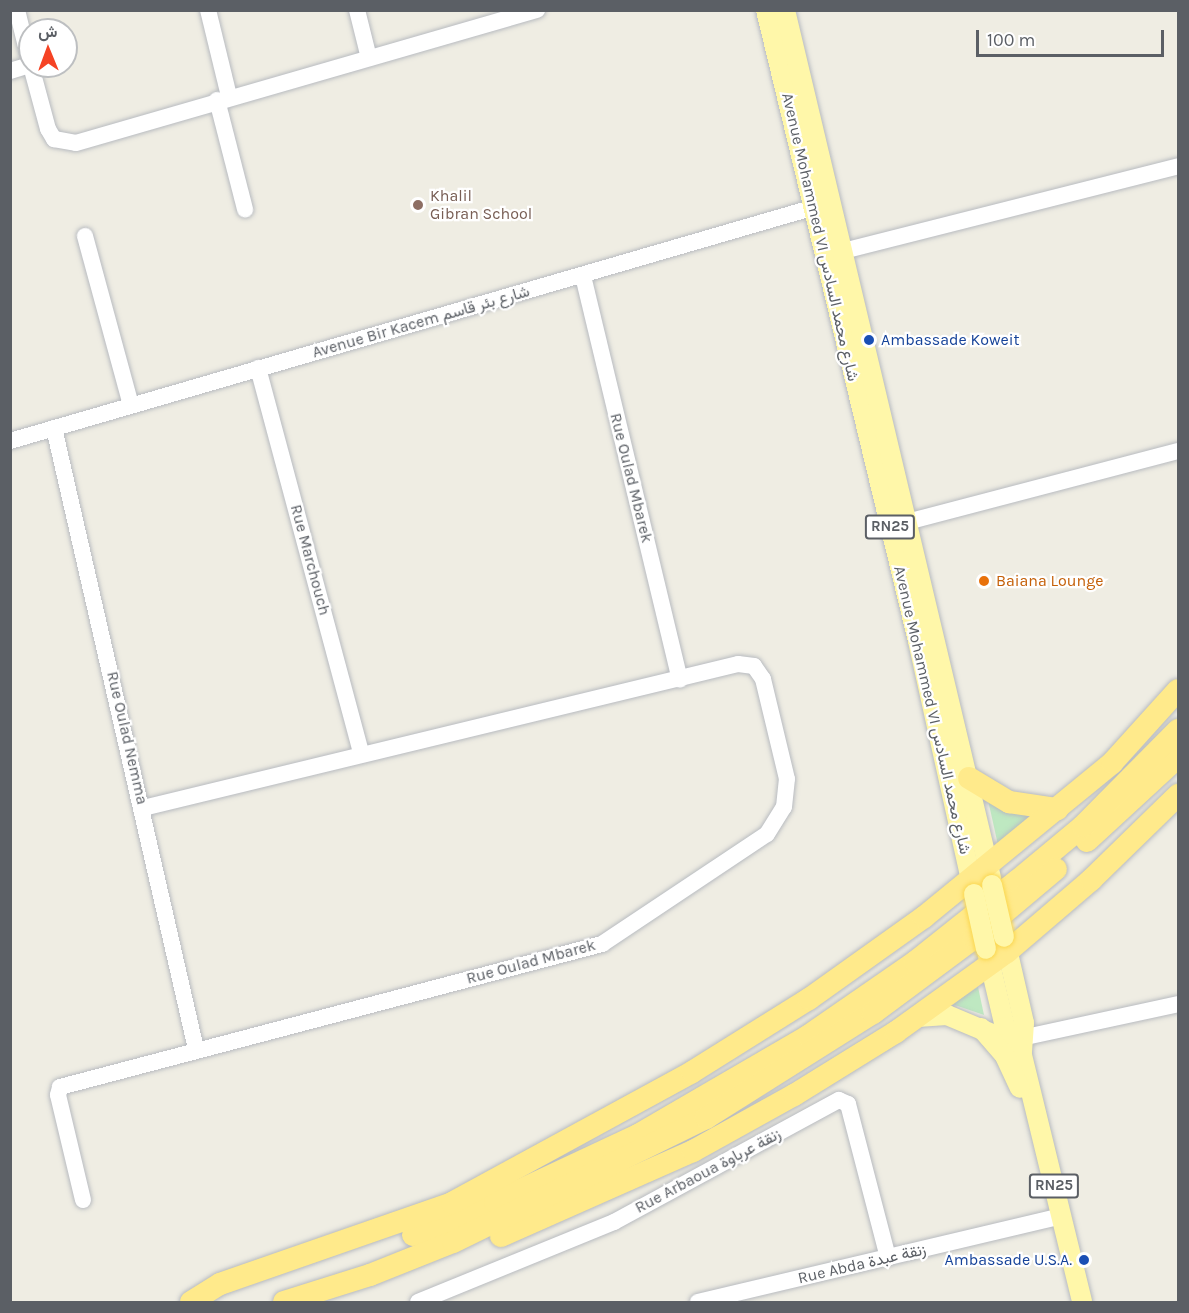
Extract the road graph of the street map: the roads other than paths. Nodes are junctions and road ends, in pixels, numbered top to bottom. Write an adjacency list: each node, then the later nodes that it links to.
1 (208, 10): 9 (street)
2 (357, 10): 7 (street)
3 (537, 10): 6 (street)
4 (766, 10): 11 (main road, Avenue Mohammed VI شارع محمد السادس / RN25)
5 (785, 10): 11 (main road, Avenue Mohammed VI شارع محمد السادس / RN25)
6 (512, 14): 7 (street)
7 (369, 58): 9 (street)
8 (34, 78): 9 (street)
9 (223, 98): 12 (street)
10 (1179, 165): 14 (street)
11 (823, 205): 14 (main road, Avenue Mohammed VI شارع محمد السادس / RN25); 15 (street, Avenue Bir Kacem شارع بئر قاسم); 31 (main road, Avenue Mohammed VI شارع محمد السادس / RN25)
12 (245, 209)
13 (85, 236): 17 (street)
14 (843, 251): 21 (main road, Avenue Mohammed VI شارع محمد السادس / RN25)
15 (583, 276): 16 (street, Avenue Bir Kacem شارع بئر قاسم); 22 (street, Rue Oulad Mbarek)
16 (258, 368): 17 (street, Avenue Bir Kacem شارع بئر قاسم); 25 (street, Rue Marchouch)
17 (131, 405): 18 (street, Avenue Bir Kacem شارع بئر قاسم)
18 (54, 428): 19 (street, Avenue Bir Kacem شارع بئر قاسم); 29 (street, Rue Oulad Nemma)
19 (10, 441)
20 (1179, 451): 21 (street)
21 (907, 522): 27 (main road, Avenue Mohammed VI شارع محمد السادس / RN25)
22 (680, 679): 25 (street, Rue Oulad Mbarek); 37 (street, Rue Oulad Mbarek)
23 (1179, 690): 30 (highway)
24 (1179, 730): 44 (highway)
25 (361, 753): 29 (street, Rue Oulad Mbarek)
26 (1179, 757): 42 (highway)
27 (969, 778): 30 (highway); 31 (main road, Avenue Mohammed VI شارع محمد السادس / RN25)
28 (1179, 795): 32 (highway)
29 (143, 808): 37 (street, Rue Oulad Nemma)
30 (1057, 808): 31 (highway)
31 (981, 881): 32 (main road, Avenue Mohammed VI شارع محمد السادس / RN25, bridge); 44 (highway)
32 (997, 951): 34 (highway); 36 (main road, Avenue Mohammed VI شارع محمد السادس / RN25)
33 (1179, 1004): 36 (street)
34 (917, 1017): 35 (main road); 42 (highway)
35 (981, 1028): 36 (main road); 38 (main road)
36 (1019, 1044): 38 (main road, Avenue Mohammed VI شارع محمد السادس / RN25)
37 (196, 1049): 39 (street, Rue Oulad Mbarek)
38 (1039, 1131): 40 (main road, Avenue Mohammed VI شارع محمد السادس / RN25)
39 (83, 1200)
40 (1062, 1216): 41 (street, Rue Abda زنقة عبدة); 47 (main road, Avenue Mohammed VI شارع محمد السادس / RN25)
41 (888, 1258): 43 (street, Rue Arbaoua زنقة عرباوة); 46 (street, Rue Abda زنقة عبدة)
42 (370, 1275): 45 (highway)
43 (430, 1301)
44 (191, 1302)
45 (284, 1302)
46 (698, 1302)
47 (1082, 1302)

